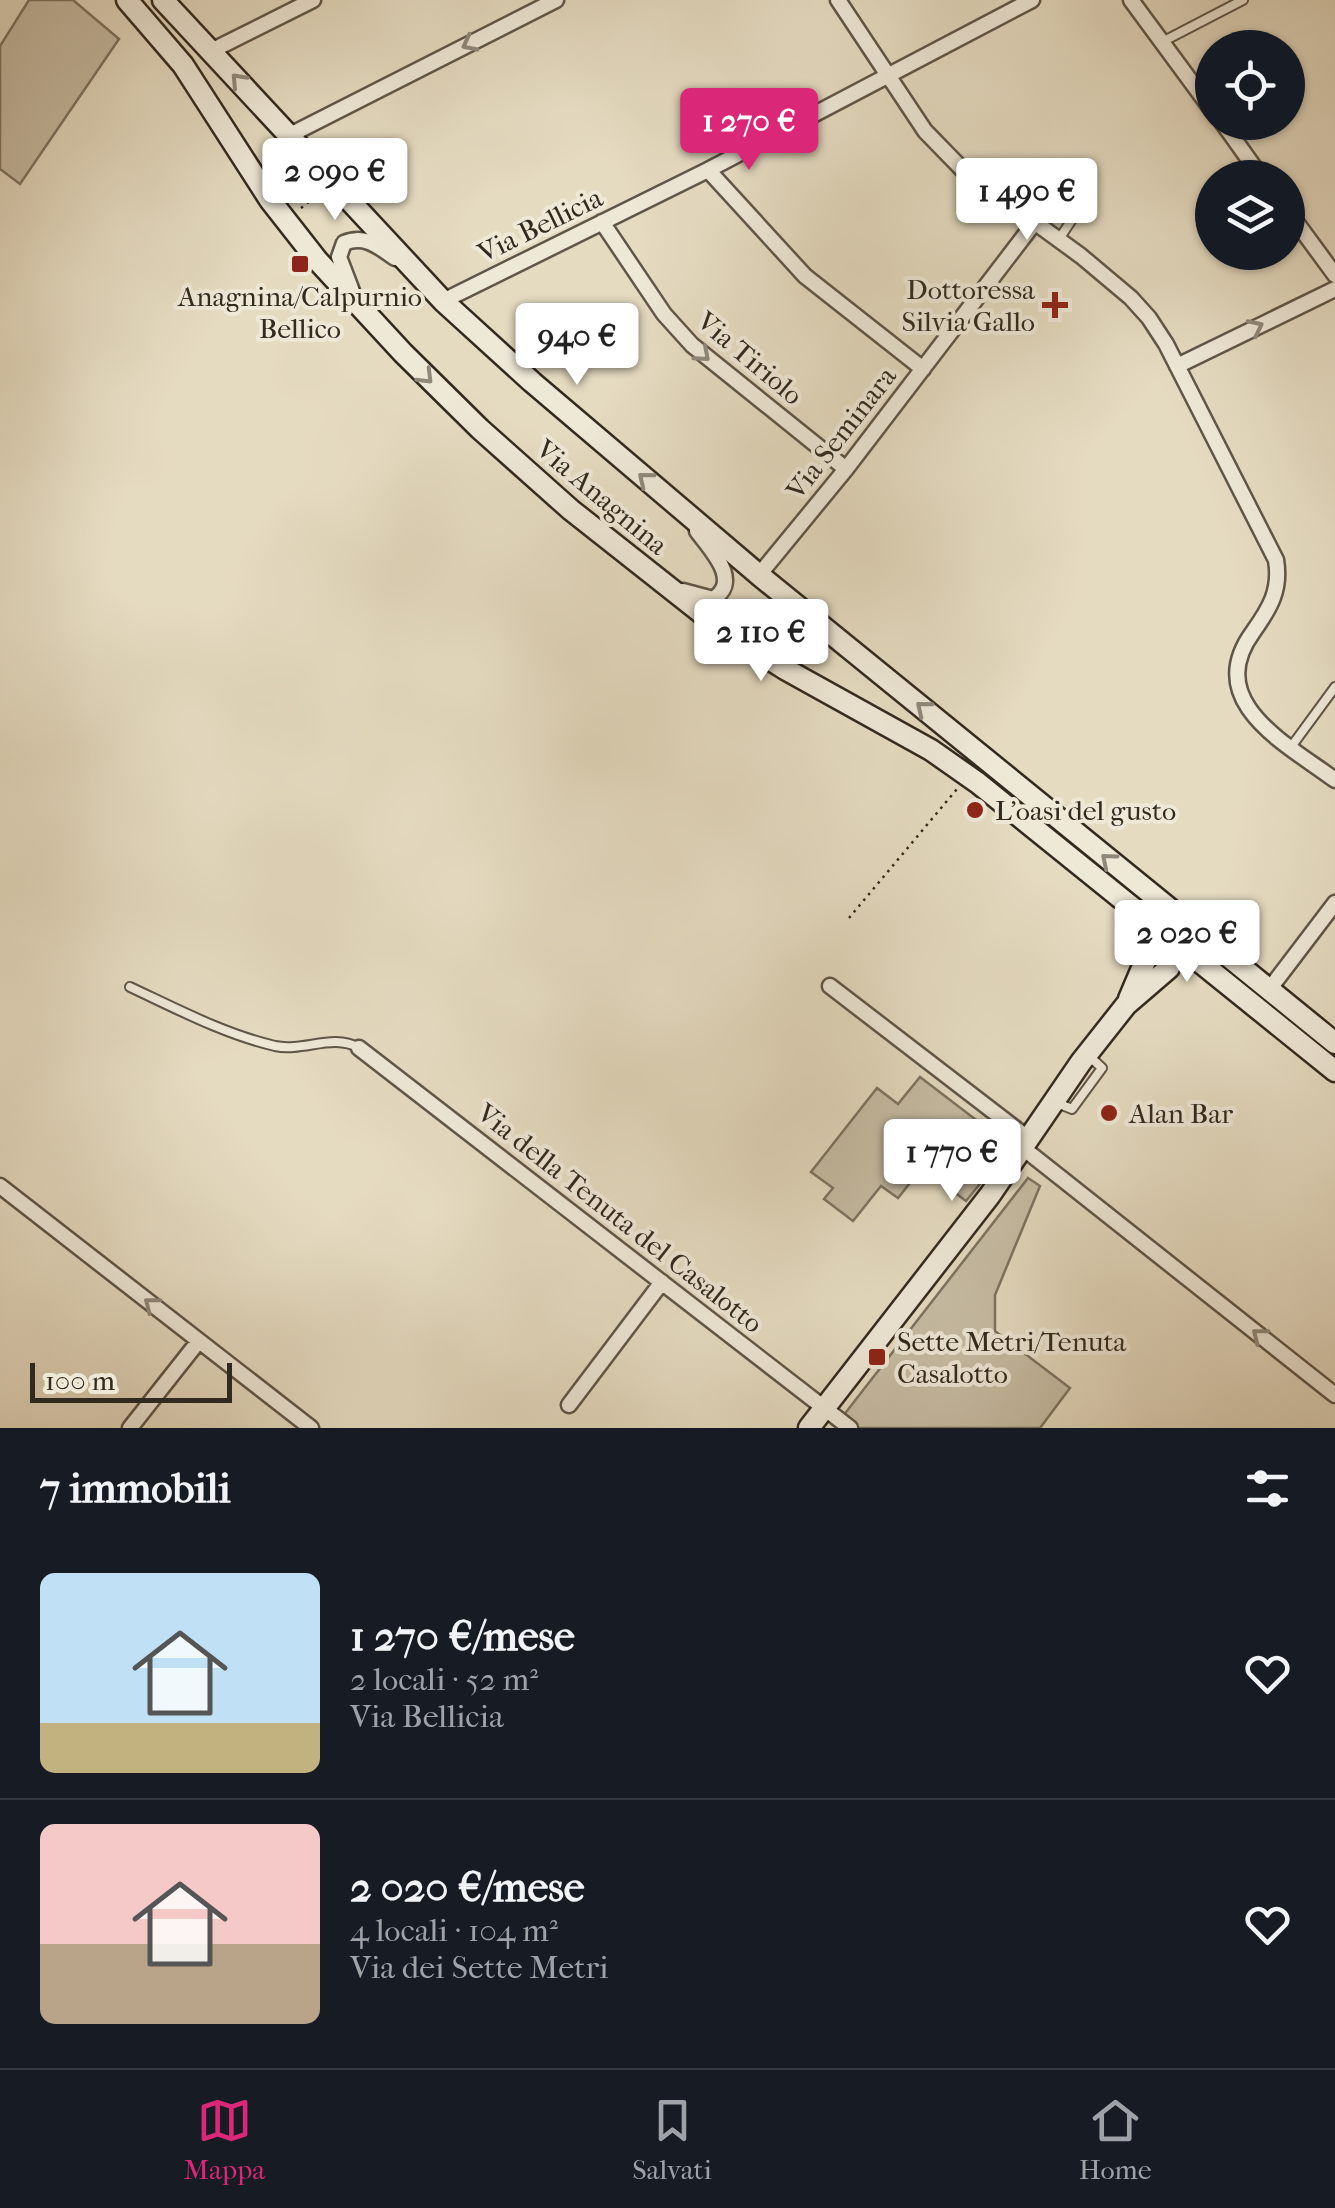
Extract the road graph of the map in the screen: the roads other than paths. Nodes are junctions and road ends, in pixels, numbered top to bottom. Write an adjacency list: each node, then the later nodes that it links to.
1 (128, 0): 26 (main road, Via Anagnina)
2 (313, 0): 10 (street)
3 (556, 0): 13 (street, one-way to 13)
4 (838, 0): 11 (street)
5 (1032, 0): 11 (street, Via Bellicia)
6 (1131, 0): 9 (street)
7 (1243, 0): 9 (lane)
8 (171, 2): 10 (main road, Via Anagnina)
9 (1162, 42): 12 (street)
10 (211, 52): 13 (main road, Via Anagnina, one-way to 10)
11 (888, 74): 14 (street, Via Bellicia); 16 (street)
12 (1195, 87)
13 (290, 135): 22 (main road, Via Anagnina)
14 (708, 170): 18 (street, Via Bellicia); 28 (street)
15 (1031, 185): 16 (lane)
16 (1014, 206): 19 (street)
17 (1073, 218): 21 (lane)
18 (602, 222): 25 (street, Via Bellicia); 29 (street, Via Tiriolo, one-way to 29)
19 (1035, 222): 21 (street); 28 (street, Via Seminara)
20 (1305, 235): 23 (street)
21 (1058, 239): 27 (street)
22 (417, 272): 25 (main road, Via Anagnina); 26 (street)
23 (1335, 276)
24 (1335, 289): 27 (street, one-way to 24)
25 (443, 300): 30 (main road, Via Anagnina, one-way to 25)
26 (360, 308): 31 (main road, Via Anagnina, one-way to 31)
27 (1177, 366): 34 (street)
28 (923, 369): 29 (street, Via Seminara)
29 (846, 469): 32 (street, Via Seminara)
30 (683, 510): 31 (street); 32 (main road, Via Anagnina)
31 (616, 546): 37 (main road, Via Anagnina)
32 (759, 575): 37 (main road, Via Anagnina, one-way to 32)
33 (1335, 687): 34 (lane)
34 (1291, 747): 35 (street)
35 (1335, 780)
36 (1335, 903): 40 (street)
37 (1177, 930): 40 (main road, Via Anagnina); 43 (main road, Via Anagnina); 44 (main road)
38 (830, 986): 44 (street)
39 (130, 988): 42 (lane)
40 (1268, 991): 41 (main road, Via Anagnina)
41 (1335, 1043)
42 (359, 1048): 46 (street, Via della Tenuta del Casalotto)
43 (1335, 1071)
44 (1026, 1143): 48 (street, one-way to 44); 50 (main road)
45 (0, 1186): 47 (street, one-way to 45)
46 (662, 1282): 49 (street); 50 (street, Via della Tenuta del Casalotto)
47 (198, 1342): 51 (street); 52 (street)
48 (1335, 1396)
49 (569, 1406)
50 (824, 1408): 53 (main road); 54 (street, Via della Tenuta del Casalotto)
51 (130, 1428)
52 (311, 1428)
53 (809, 1428)
54 (850, 1428)

